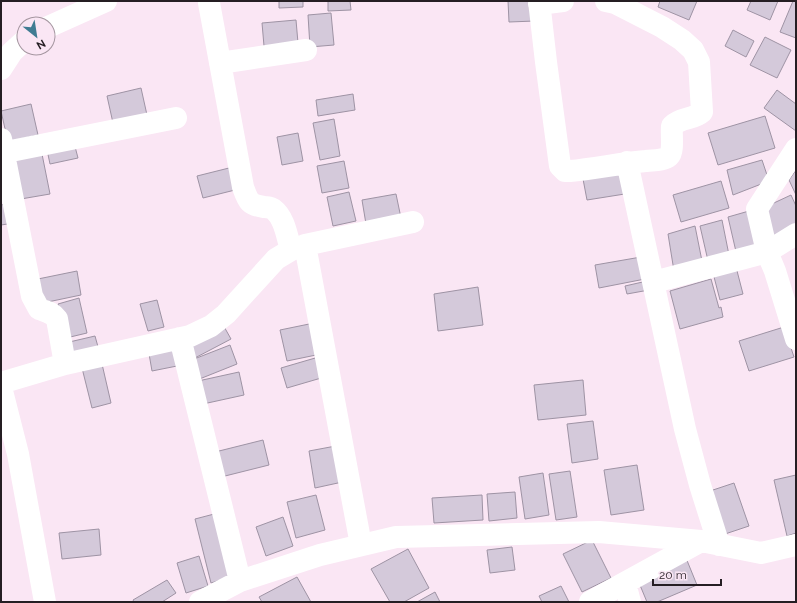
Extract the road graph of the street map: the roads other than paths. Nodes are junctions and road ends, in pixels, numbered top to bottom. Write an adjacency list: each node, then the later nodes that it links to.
1 (106, 1): 6 (street)
2 (563, 1): 4 (street)
3 (606, 1): 14 (street)
4 (539, 3): 14 (street)
5 (209, 4): 9 (street)
6 (56, 23)
7 (16, 48): 10 (street)
8 (306, 50): 9 (street)
9 (220, 63): 17 (street)
10 (1, 69)
11 (176, 118): 12 (street)
12 (2, 148): 22 (street)
13 (796, 149): 18 (street)
14 (628, 162): 19 (street)
15 (413, 222): 17 (street)
16 (796, 234): 18 (street)
17 (298, 247): 20 (street); 26 (street)
18 (767, 252): 19 (street); 21 (street)
19 (654, 282): 25 (street)
20 (180, 338): 22 (street); 28 (street)
21 (796, 339)
22 (65, 364): 23 (street)
23 (1, 383)
24 (1, 387): 30 (street)
25 (710, 543): 26 (street); 27 (street); 29 (street)
26 (361, 545): 28 (street)
27 (796, 545)
28 (240, 581): 31 (street)
29 (628, 592): 32 (street)
30 (45, 602)
31 (200, 602)
32 (590, 602)

